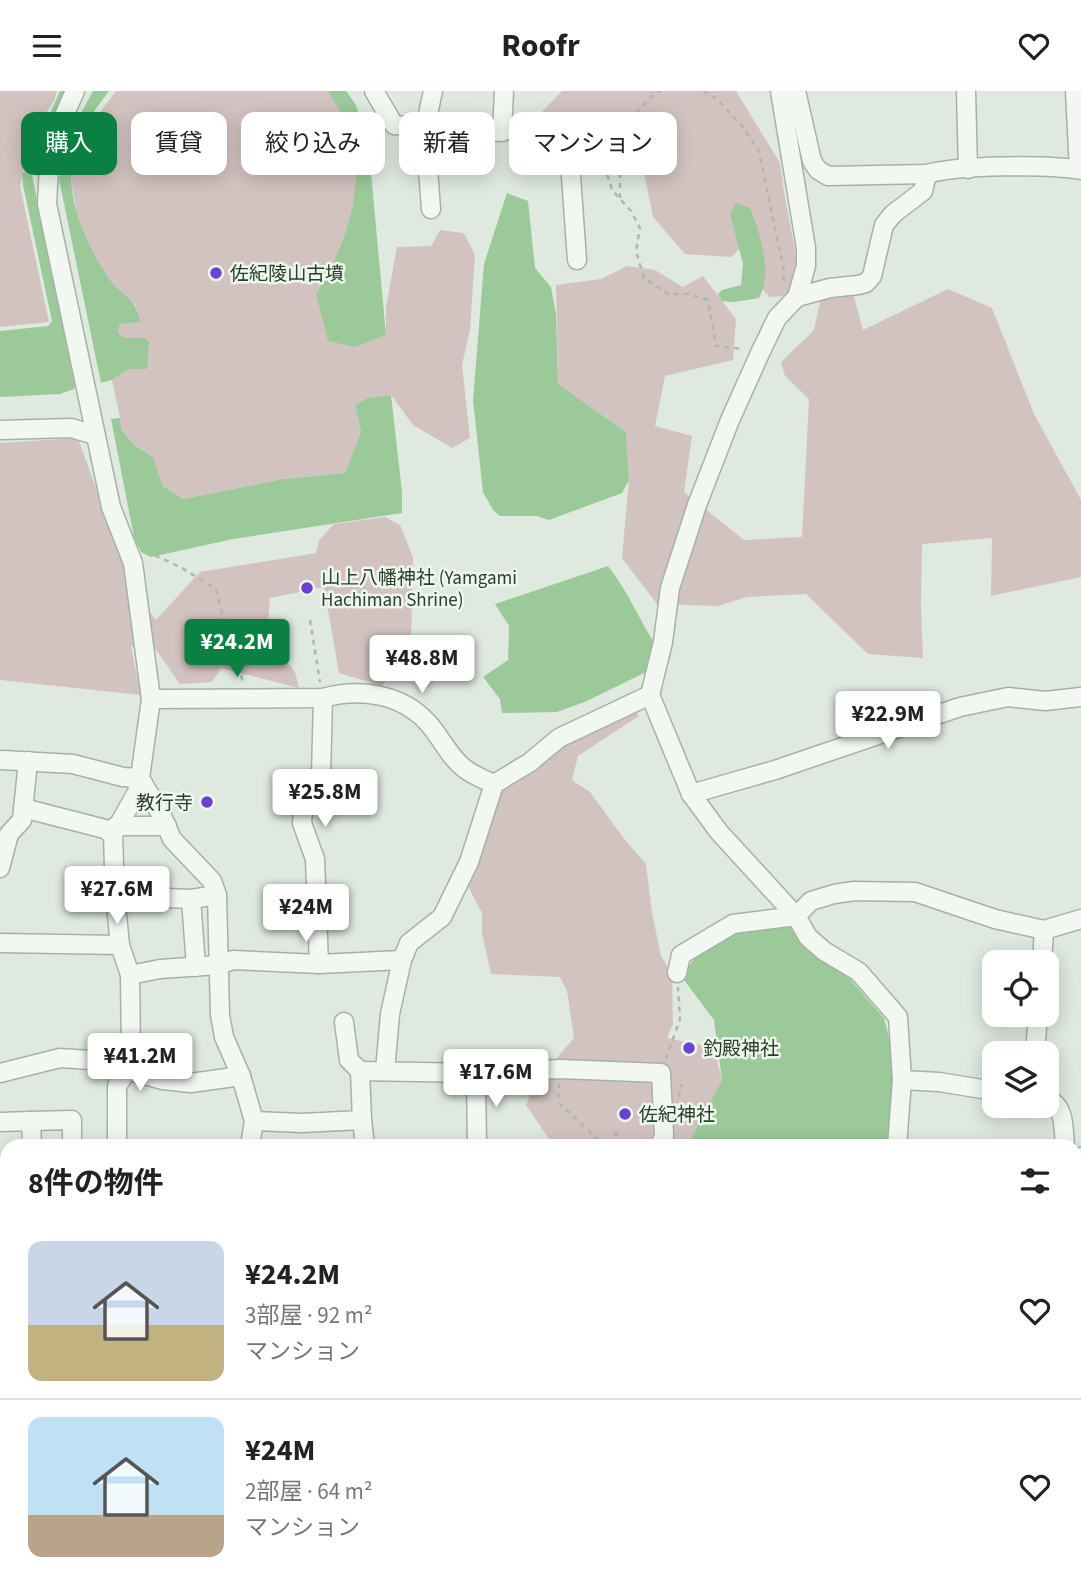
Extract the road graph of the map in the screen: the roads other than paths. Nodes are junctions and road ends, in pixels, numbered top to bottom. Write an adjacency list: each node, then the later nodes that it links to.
1 (75, 91): 21 (street)
2 (374, 91): 11 (street)
3 (433, 91): 9 (street)
4 (504, 91): 10 (street)
5 (780, 91): 19 (street)
6 (796, 91): 15 (street)
7 (966, 91): 13 (street)
8 (1075, 91): 14 (street)
9 (428, 112)
10 (503, 124): 12 (street); 18 (street)
11 (399, 125)
12 (495, 132)
13 (968, 170): 14 (street); 15 (street)
14 (1080, 170)
15 (927, 174): 19 (street)
16 (428, 175): 17 (street)
17 (431, 209)
18 (577, 260)
19 (797, 297): 22 (street)
20 (0, 430): 21 (street)
21 (95, 435): 25 (street)
22 (650, 695): 29 (street); 30 (street)
23 (1081, 697): 30 (street)
24 (323, 698): 25 (street); 29 (street); 45 (street)
25 (151, 699): 28 (street)
26 (2, 760): 27 (street)
27 (28, 761): 28 (street); 31 (street)
28 (140, 778): 32 (street); 33 (street)
29 (494, 784): 44 (street)
30 (691, 794): 38 (street)
31 (23, 808): 33 (street); 34 (street)
32 (167, 826): 33 (street); 35 (street)
33 (114, 831): 36 (street)
34 (0, 868)
35 (217, 895): 37 (street); 46 (street)
36 (115, 896): 37 (street); 42 (street)
37 (191, 899): 47 (street)
38 (796, 916): 40 (street); 48 (street); 57 (street)
39 (1081, 919): 40 (street)
40 (1044, 930): 43 (street)
41 (0, 943): 42 (street)
42 (120, 945): 49 (street)
43 (1043, 950)
44 (402, 960): 45 (street); 53 (street)
45 (319, 964): 46 (street)
46 (219, 965): 47 (street); 56 (street)
47 (196, 967): 49 (street)
48 (677, 973)
49 (130, 975): 51 (street)
50 (344, 1022): 52 (street)
51 (128, 1069): 54 (street); 56 (street); 66 (street)
52 (360, 1071): 53 (street); 60 (street)
53 (385, 1071): 55 (street)
54 (0, 1073)
55 (476, 1073): 69 (street); 70 (street)
56 (241, 1076): 62 (street)
57 (902, 1080): 58 (street); 71 (street)
58 (982, 1089)
59 (1059, 1108): 72 (street)
60 (362, 1120): 62 (street); 68 (street)
61 (32, 1121): 63 (street); 64 (street); 65 (street)
62 (254, 1121): 67 (street)
63 (0, 1122)
64 (32, 1139)
65 (72, 1139)
66 (117, 1139)
67 (251, 1139)
68 (364, 1139)
69 (477, 1139)
70 (663, 1139)
71 (898, 1139)
72 (1064, 1139)

